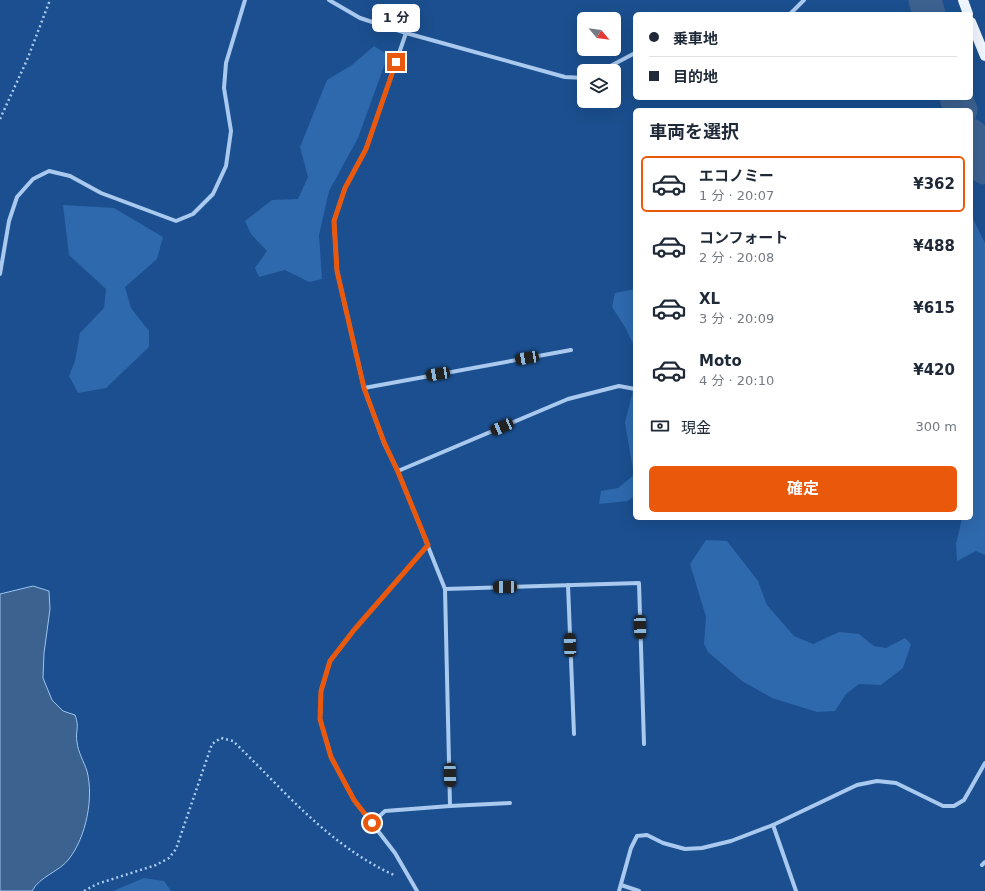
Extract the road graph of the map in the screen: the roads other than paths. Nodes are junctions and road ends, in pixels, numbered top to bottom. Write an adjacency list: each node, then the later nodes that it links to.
1 (245, 0): 13 (street)
2 (329, 0): 8 (street)
3 (804, 0): 5 (street)
4 (963, 0): 6 (main road)
5 (792, 12)
6 (967, 12)
7 (973, 27): 10 (main road)
8 (406, 33): 12 (street); 15 (street)
9 (633, 55): 11 (street)
10 (985, 56)
11 (615, 64)
12 (577, 77)
13 (0, 274)
14 (571, 350): 15 (street)
15 (364, 388): 17 (street)
16 (633, 389): 17 (street)
17 (398, 472): 18 (street)
18 (428, 545): 20 (street); 26 (street)
19 (568, 585): 20 (street); 21 (street); 22 (street)
20 (445, 589): 25 (street)
21 (574, 734)
22 (644, 744)
23 (985, 763): 27 (street)
24 (510, 803): 25 (street)
25 (450, 806): 26 (street)
26 (372, 823): 29 (street)
27 (773, 825): 28 (street); 32 (street)
28 (621, 885): 30 (street); 31 (street)
29 (417, 891)
30 (619, 891)
31 (639, 891)
32 (796, 891)

